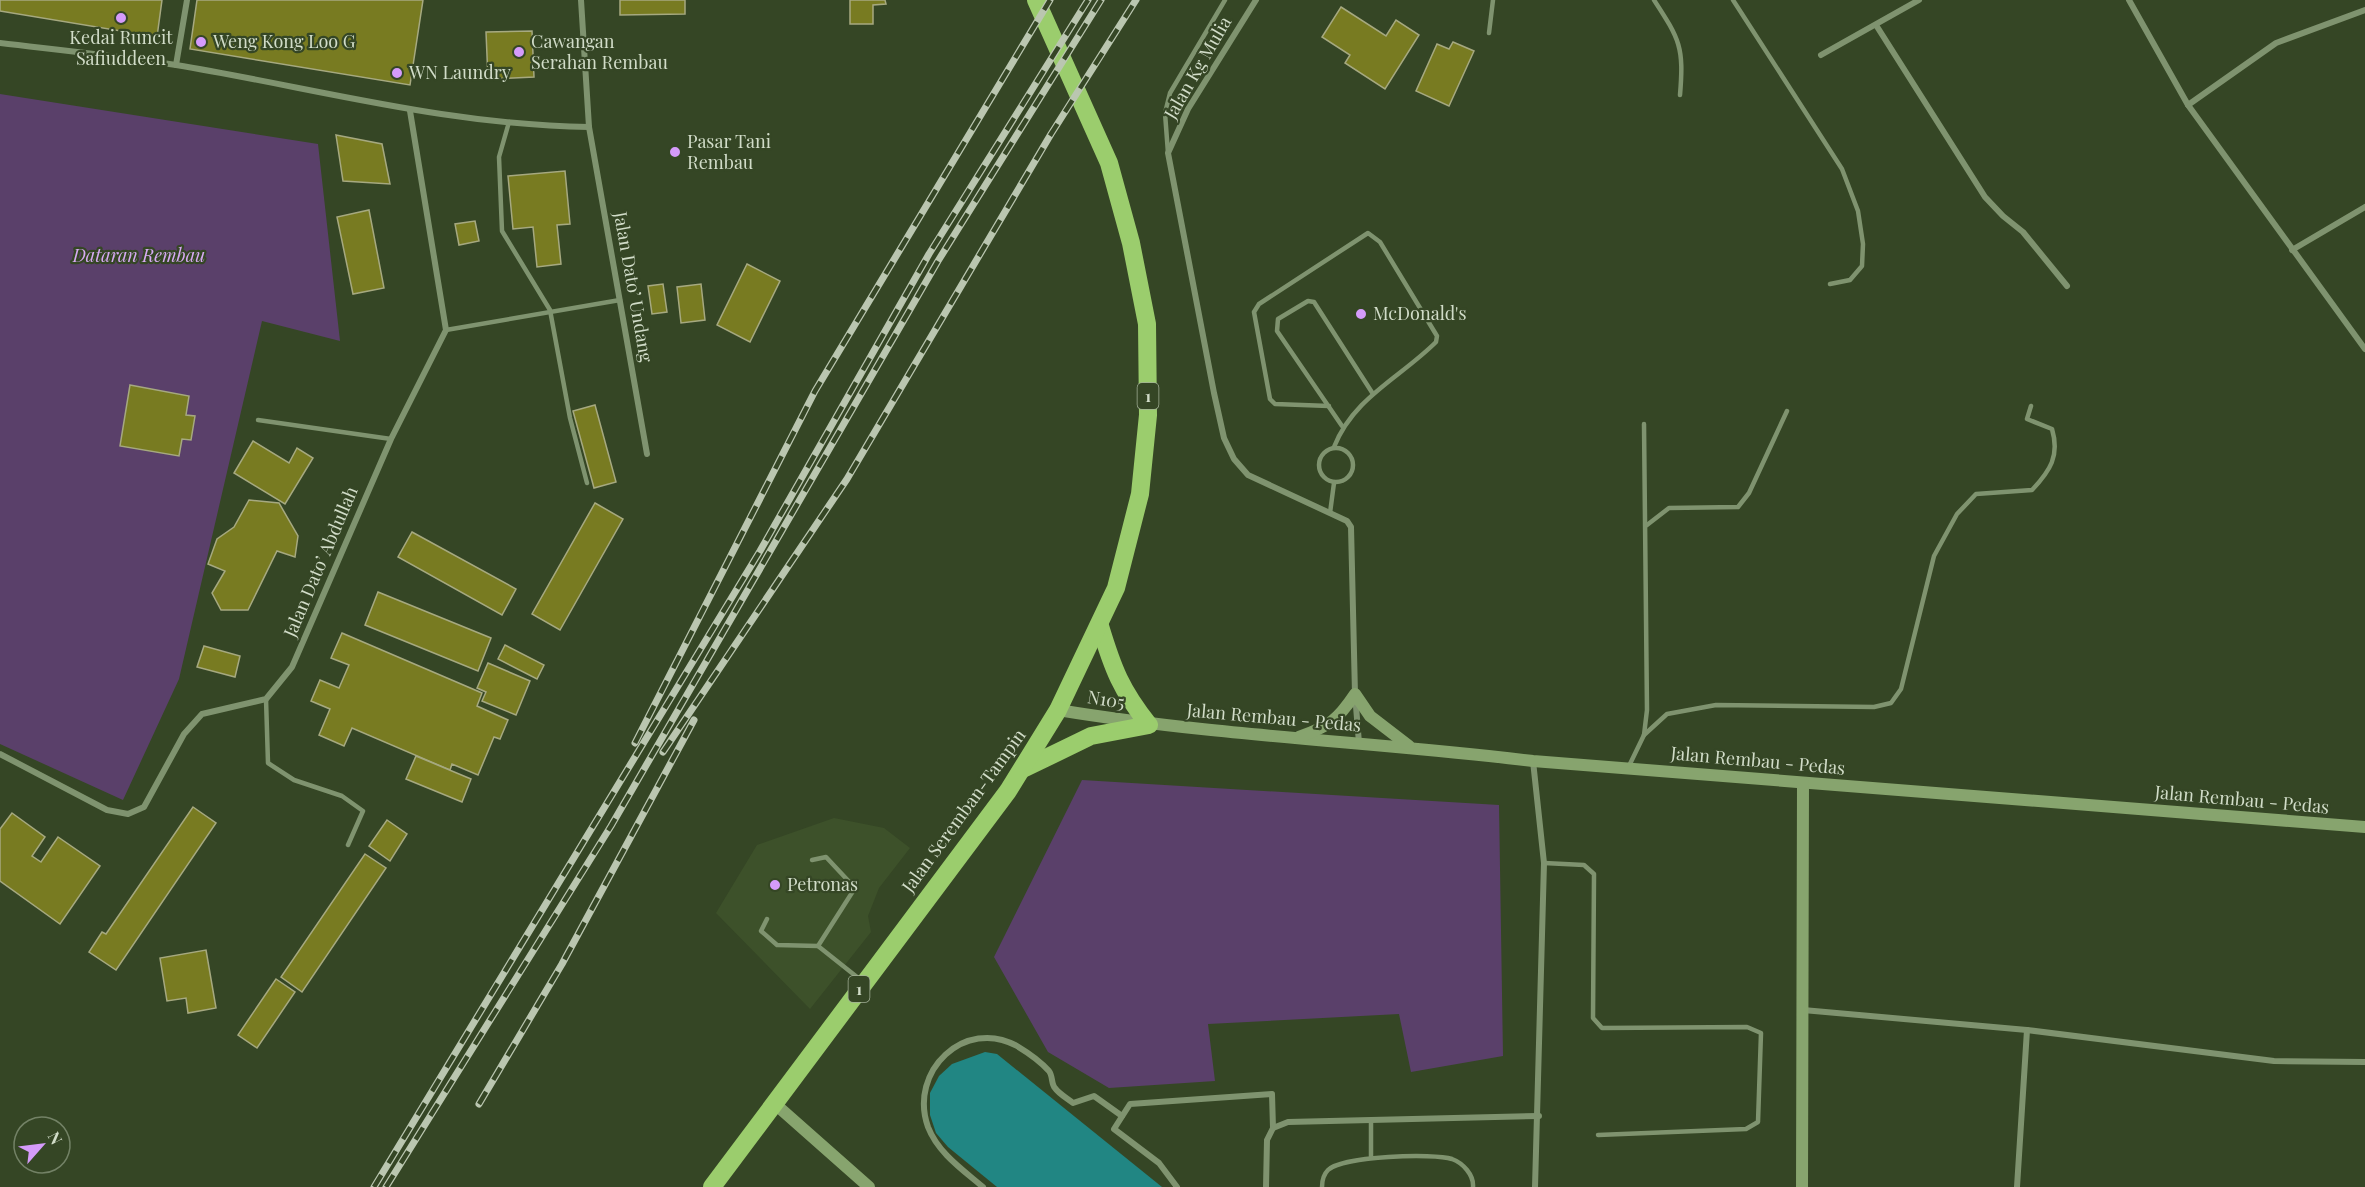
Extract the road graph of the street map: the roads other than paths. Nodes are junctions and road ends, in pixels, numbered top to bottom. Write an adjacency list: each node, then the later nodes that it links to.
1 (187, 0): 16 (street)
2 (581, 0): 21 (street, Jalan Dato’ Undang)
3 (1036, 0): 45 (highway, Jalan Seremban-Tampin / 1)
4 (1225, 0): 22 (lane)
5 (1256, 0): 22 (street, Jalan Kg Mulia)
6 (1493, 0): 13 (lane)
7 (1654, 0): 17 (lane)
8 (1733, 0): 25 (lane)
9 (1919, 0): 12 (street)
10 (2129, 0): 18 (street)
11 (2365, 10): 18 (street)
12 (1876, 25): 15 (street); 26 (street)
13 (1489, 33)
14 (0, 43): 16 (street)
15 (1821, 55)
16 (176, 65): 19 (street)
17 (1680, 95)
18 (2188, 105): 24 (street)
19 (410, 111): 20 (street); 29 (street)
20 (509, 122): 21 (street); 28 (lane)
21 (589, 127): 27 (street, Jalan Dato’ Undang)
22 (1168, 153): 43 (street)
23 (2365, 207): 24 (street)
24 (2292, 250): 30 (street)
25 (1830, 284)
26 (2067, 286)
27 (620, 300): 28 (lane); 40 (street, Jalan Dato’ Undang)
28 (550, 310): 29 (lane); 41 (lane)
29 (446, 330): 38 (street, Jalan Dato’ Abdullah)
30 (2365, 349)
31 (1373, 394): 32 (lane); 32 (lane); 37 (lane)
32 (1329, 406): 37 (lane)
33 (2031, 406): 50 (lane)
34 (1787, 411): 44 (lane)
35 (258, 420): 38 (lane)
36 (1644, 424): 44 (lane)
37 (1342, 426): 39 (lane)
38 (390, 439): 47 (street, Jalan Dato’ Abdullah)
39 (1334, 447): 42 (lane); 42 (lane)
40 (647, 454)
41 (587, 483)
42 (1334, 483): 43 (lane)
43 (1330, 513): 46 (street)
44 (1647, 525): 50 (lane)
45 (1100, 626): 48 (highway, Jalan Seremban-Tampin / 1); 49 (highway)
46 (1355, 694): 51 (main road); 52 (street); 53 (main road)
47 (266, 699): 54 (street); 60 (lane)
48 (1058, 711): 49 (main road, N105 / N105); 56 (highway, Jalan Seremban-Tampin / 1)
49 (1149, 725): 51 (main road, Jalan Rembau - Pedas / N105); 56 (highway)
50 (1644, 735): 57 (lane)
51 (1295, 739): 52 (main road, Jalan Rembau - Pedas / N105)
52 (1359, 743): 53 (main road, Jalan Rembau - Pedas / N105)
53 (1410, 747): 55 (main road, Jalan Rembau - Pedas / N105)
54 (0, 754)
55 (1533, 761): 57 (main road, Jalan Rembau - Pedas / N105); 62 (street)
56 (1023, 769): 65 (highway, Jalan Seremban-Tampin / 1)
57 (1628, 769): 58 (main road, Jalan Rembau - Pedas / N105)
58 (1803, 783): 59 (main road, Jalan Rembau - Pedas / N105); 66 (main road)
59 (2365, 827)
60 (348, 845)
61 (812, 860): 64 (lane)
62 (1544, 863): 71 (street); 74 (lane)
63 (767, 919): 64 (lane)
64 (818, 946): 65 (lane)
65 (864, 982): 69 (highway, Jalan Seremban-Tampin / 1)
66 (1803, 1010): 67 (street); 84 (main road)
67 (2027, 1030): 68 (street); 85 (street)
68 (2365, 1062)
69 (774, 1103): 76 (main road); 77 (highway, Jalan Seremban-Tampin / 1)
70 (1122, 1116): 73 (street); 78 (street); 79 (street)
71 (1539, 1116): 72 (street); 83 (street)
72 (1371, 1120): 73 (street); 75 (lane)
73 (1273, 1128): 80 (street)
74 (1598, 1135)
75 (1371, 1157): 81 (lane); 82 (lane)
76 (861, 1185)
77 (712, 1187)
78 (983, 1187)
79 (1177, 1187)
80 (1266, 1187)
81 (1322, 1187)
82 (1473, 1187)
83 (1535, 1187)
84 (1802, 1187)
85 (2017, 1187)

